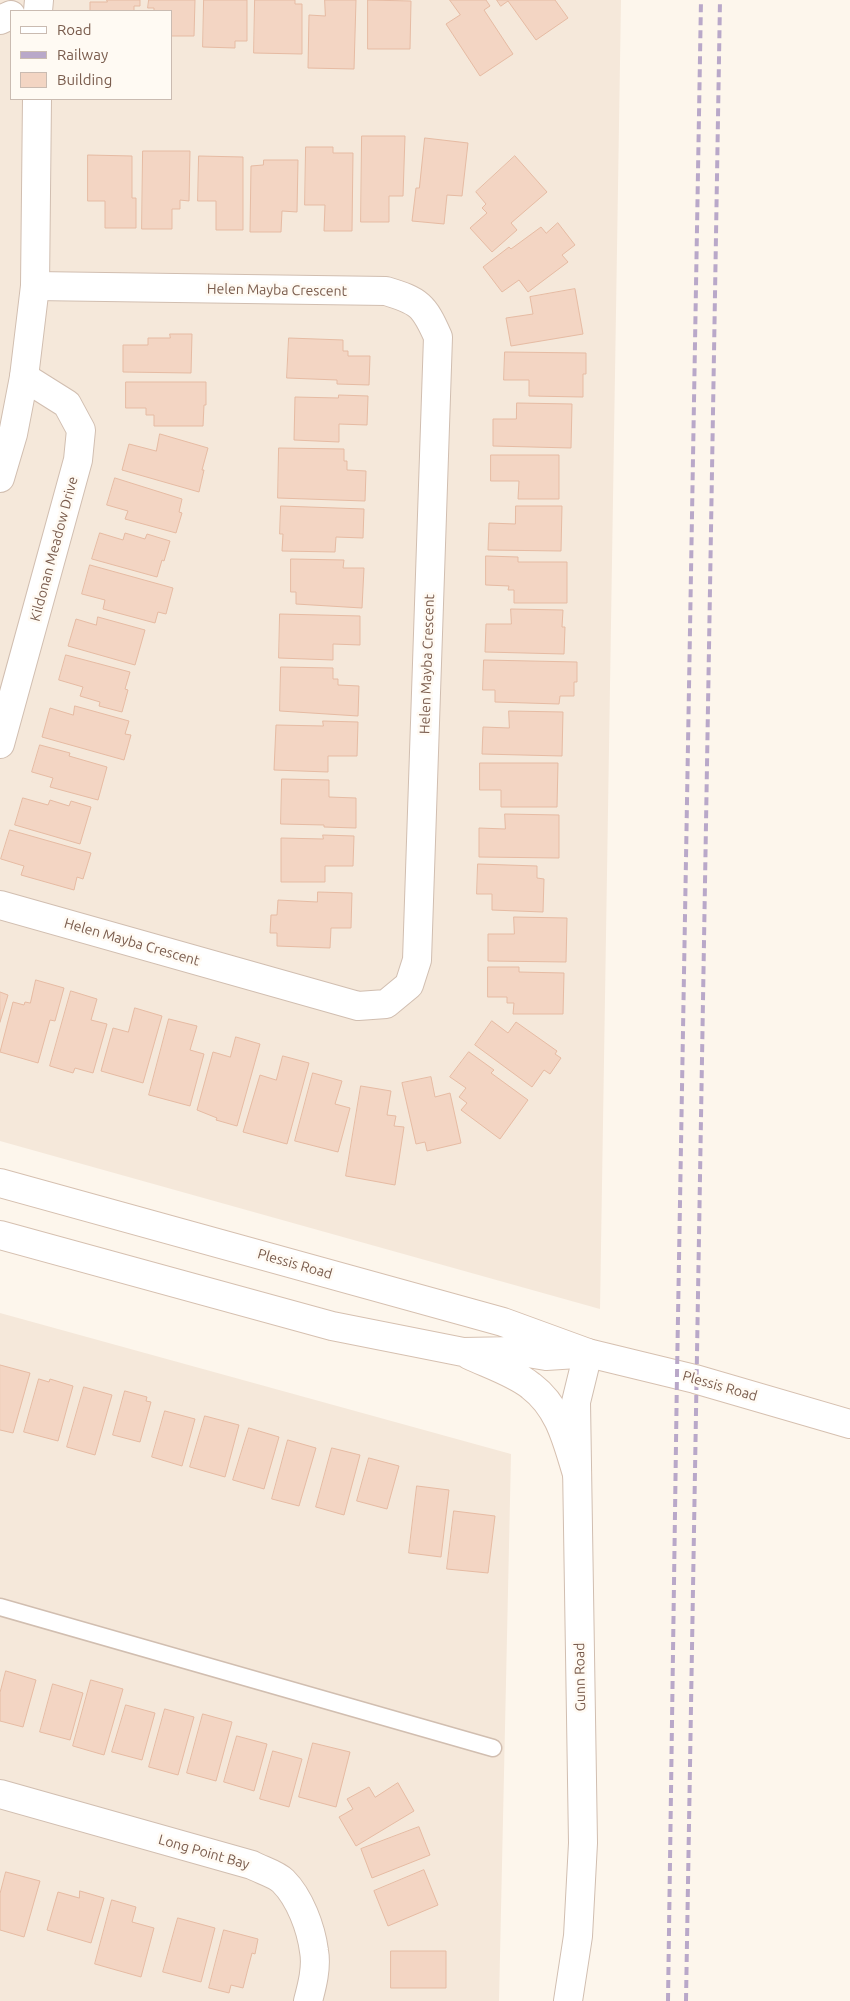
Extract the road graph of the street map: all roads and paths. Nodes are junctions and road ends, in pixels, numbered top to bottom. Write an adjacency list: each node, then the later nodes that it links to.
1 (37, 100): 2 (street)
2 (35, 286): 3 (street); 6 (street, Helen Mayba Crescent)
3 (24, 377): 4 (street); 5 (street, Kildonan Meadow Drive)
4 (0, 478)
5 (0, 744)
6 (0, 905)
7 (0, 1183): 10 (street, Plessis Road)
8 (0, 1235): 9 (street, Plessis Road)
9 (463, 1352): 10 (street, Plessis Road); 12 (street)
10 (588, 1353): 11 (street, Plessis Road); 12 (street, Gunn Road)
11 (850, 1424)
12 (576, 1474): 17 (street, Gunn Road)
13 (0, 1607): 14 (lane)
14 (493, 1748)
15 (0, 1794): 16 (street, Long Point Bay)
16 (308, 2001)
17 (568, 2001)

